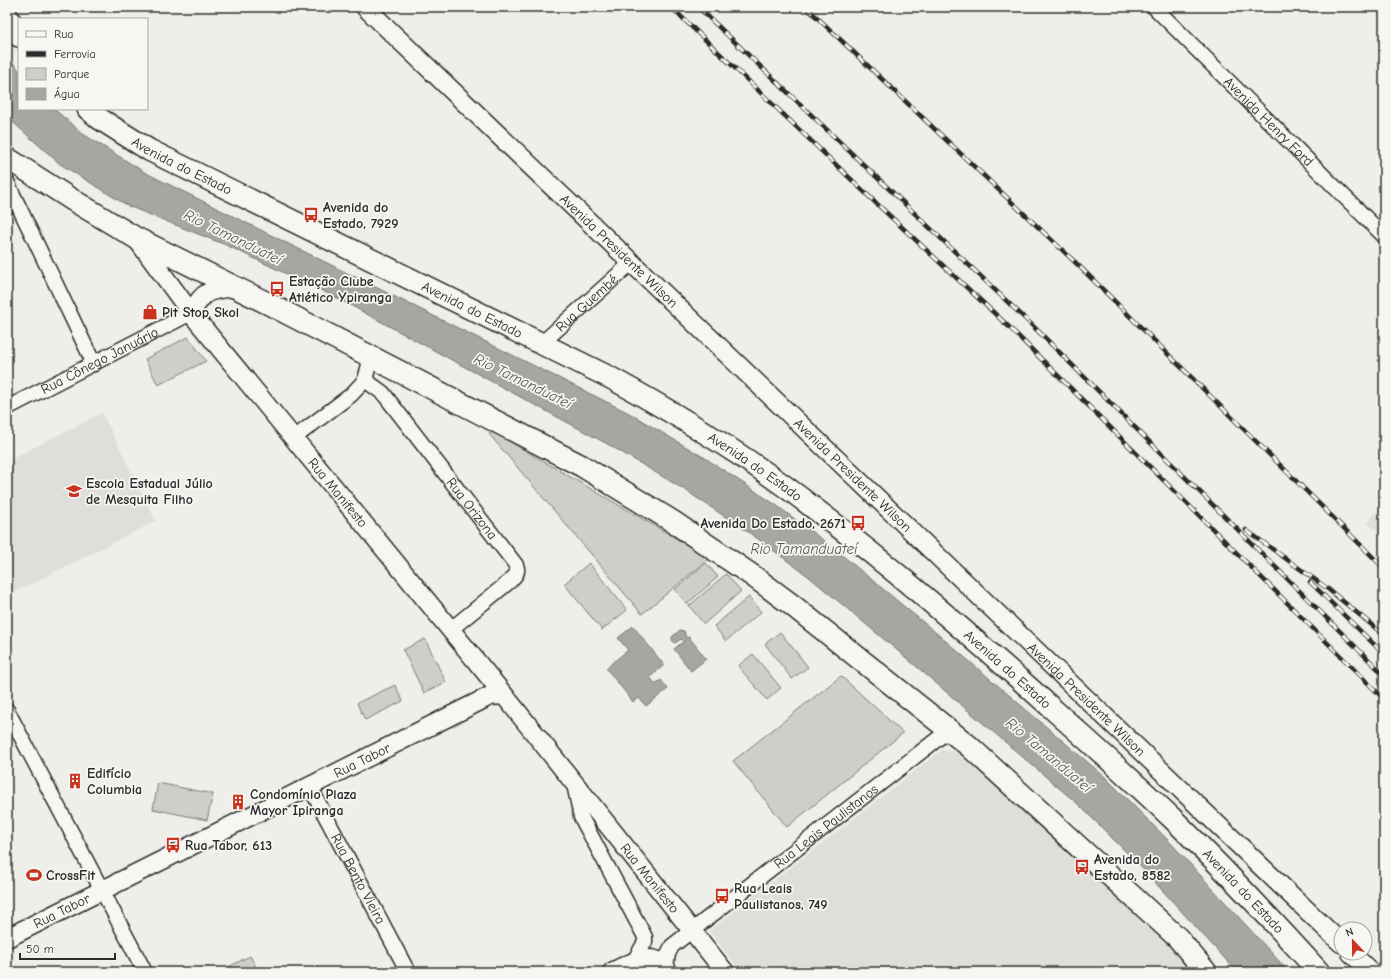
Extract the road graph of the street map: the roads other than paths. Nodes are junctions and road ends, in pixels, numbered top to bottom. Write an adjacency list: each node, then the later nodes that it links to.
1 (365, 7): 11 (main road, Avenida Presidente Wilson)
2 (1154, 7): 9 (street, Avenida Henry Ford)
3 (7, 16): 4 (highway)
4 (18, 34)
5 (89, 110): 14 (highway, Avenida do Estado)
6 (7, 158): 7 (highway)
7 (17, 171): 10 (highway)
8 (7, 182): 16 (street)
9 (1384, 236)
10 (136, 238): 12 (highway); 13 (main road, Rua Manifesto)
11 (632, 263): 14 (street, Rua Guembé); 30 (main road, Avenida Presidente Wilson)
12 (234, 287): 13 (main road); 15 (highway)
13 (191, 312): 16 (street, Rua Cônego Januário); 19 (main road, Rua Manifesto)
14 (542, 343): 40 (highway, Avenida do Estado)
15 (371, 357): 17 (street); 25 (highway)
16 (94, 364): 18 (street, Rua Cônego Januário)
17 (365, 380): 19 (street); 20 (street, Rua Orizona)
18 (7, 408)
19 (294, 438): 20 (main road, Rua Manifesto)
20 (450, 630): 21 (main road, Rua Manifesto)
21 (485, 672): 22 (main road, Rua Manifesto); 23 (main road)
22 (504, 695): 23 (main road, Rua Tabor); 26 (main road, Rua Manifesto)
23 (486, 698): 27 (main road, Rua Tabor)
24 (7, 710): 28 (street)
25 (949, 730): 29 (street, Rua Leais Paulistanos); 39 (highway)
26 (574, 784): 29 (main road, Rua Manifesto); 32 (street, Rua Manifesto)
27 (310, 785): 28 (main road, Rua Tabor); 36 (street, Rua Bento Vieira)
28 (102, 889): 31 (main road, Rua Tabor); 35 (street)
29 (692, 932): 34 (street, Rua Leais Paulistanos); 38 (main road, Rua Manifesto)
30 (1333, 935)
31 (7, 938)
32 (634, 961): 34 (main road, Rua Leais Paulistanos); 37 (main road, Rua Leais Paulistanos)
33 (1359, 961): 41 (main road)
34 (667, 970)
35 (145, 972)
36 (408, 972)
37 (612, 972)
38 (725, 972)
39 (1206, 972)
40 (1319, 972)
41 (1371, 972)

